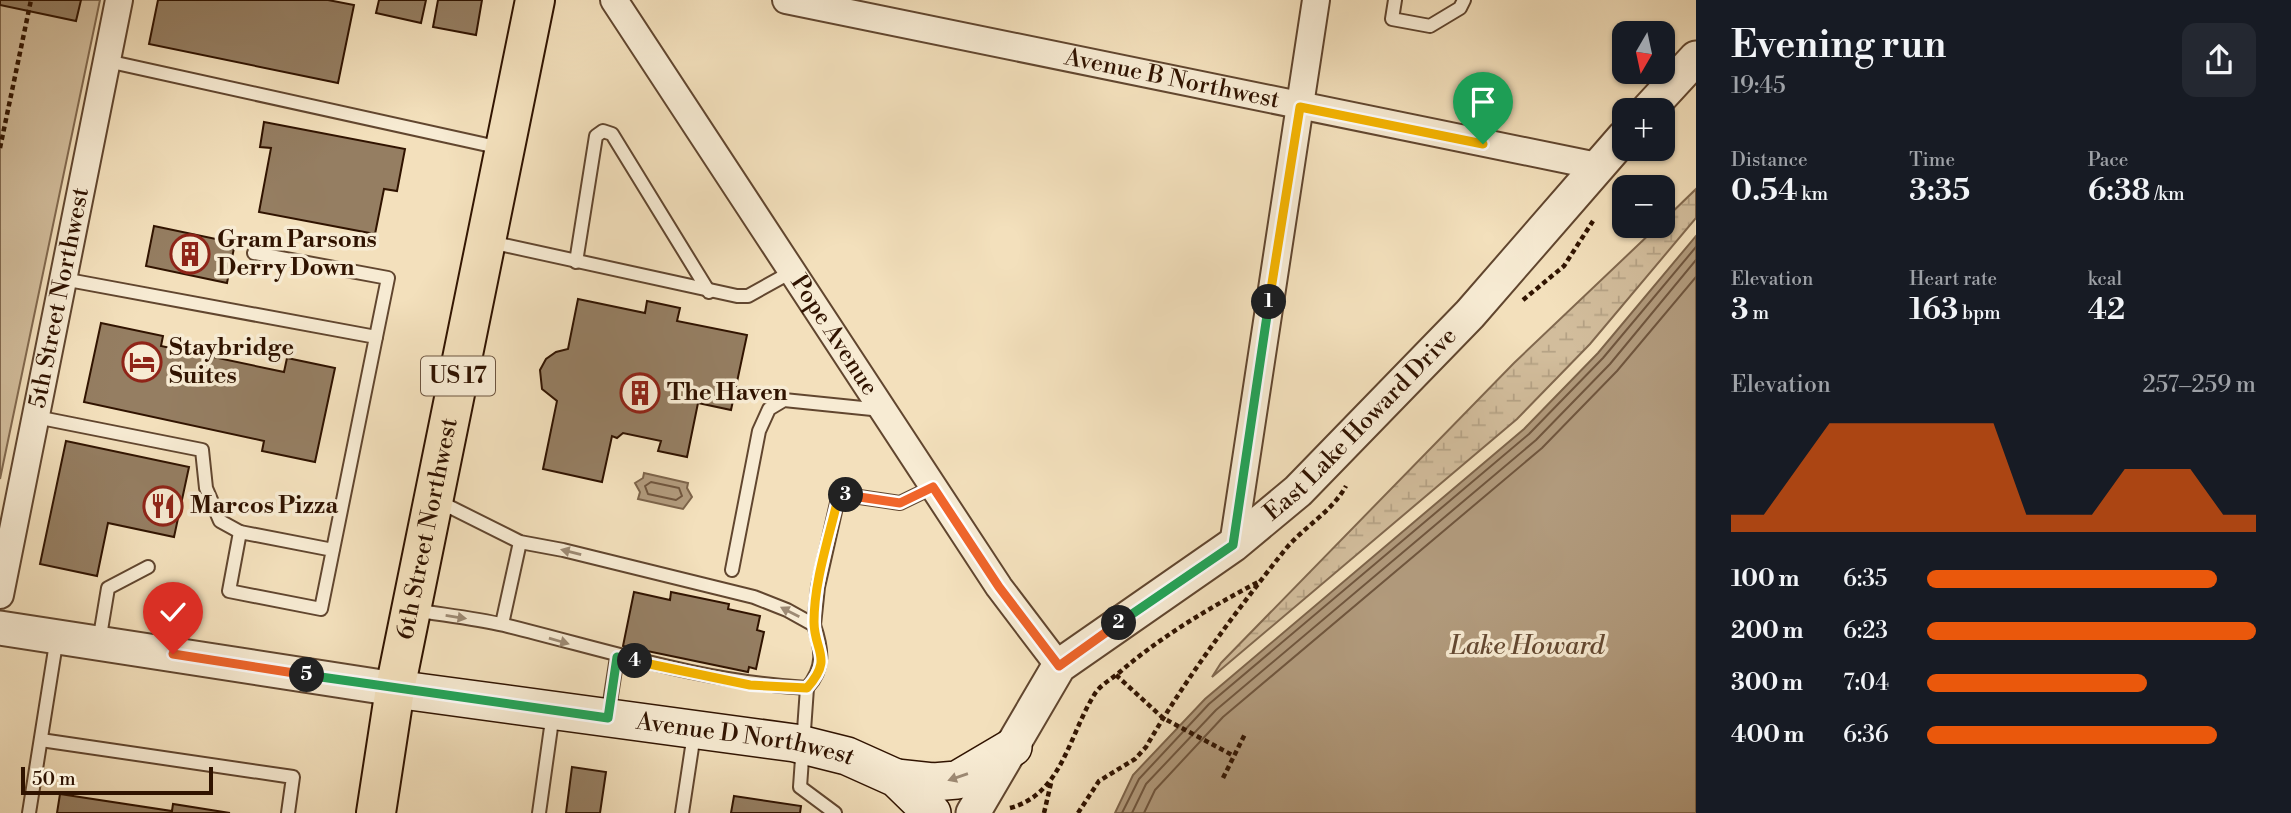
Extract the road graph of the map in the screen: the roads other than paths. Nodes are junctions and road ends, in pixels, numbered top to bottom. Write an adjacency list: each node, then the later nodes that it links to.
1 (119, 0): 9 (street, 5th Street Northwest)
2 (536, 0): 12 (highway, 6th Street Northwest / US 17)
3 (614, 0): 18 (street, Pope Avenue)
4 (786, 0): 11 (street, Avenue B Northwest)
5 (1316, 0): 11 (street)
6 (1395, 0): 7 (lane)
7 (1464, 0)
8 (1696, 58): 10 (street)
9 (107, 61): 12 (lane); 19 (street, 5th Street Northwest)
10 (1659, 98)
11 (1300, 107): 14 (street, Avenue B Northwest); 28 (street)
12 (505, 149): 15 (highway, 6th Street Northwest / US 17)
13 (1612, 150): 14 (street, East Lake Howard Drive)
14 (1597, 166): 28 (street, East Lake Howard Drive)
15 (486, 241): 17 (lane); 25 (highway, 6th Street Northwest / US 17)
16 (254, 253): 21 (lane)
17 (576, 262): 20 (lane); 20 (lane)
18 (793, 271): 20 (lane); 22 (street, Pope Avenue)
19 (63, 279): 21 (lane); 23 (street, 5th Street Northwest)
20 (709, 292)
21 (376, 337): 29 (lane)
22 (883, 410): 24 (street, Pope Avenue); 31 (lane)
23 (36, 416): 26 (lane); 32 (street, 5th Street Northwest)
24 (933, 487): 35 (lane); 40 (street, Pope Avenue)
25 (433, 498): 27 (lane); 33 (highway, 6th Street Northwest / US 17)
26 (240, 532): 29 (lane); 29 (lane)
27 (520, 542): 34 (lane); 35 (lane, one-way to 27)
28 (1233, 545): 40 (street, East Lake Howard Drive)
29 (333, 550)
30 (148, 567): 38 (lane)
31 (732, 570)
32 (0, 595)
33 (411, 609): 34 (lane, one-way to 34); 42 (highway, 6th Street Northwest / US 17)
34 (502, 624): 39 (lane, one-way to 39)
35 (814, 625): 41 (lane)
36 (0, 628): 37 (street, Avenue D Northwest)
37 (57, 637): 38 (street, Avenue D Northwest); 46 (lane)
38 (99, 643): 42 (street, Avenue D Northwest)
39 (617, 657): 41 (lane); 44 (lane)
40 (1059, 666): 48 (street, East Lake Howard Drive)
41 (807, 688): 47 (lane)
42 (395, 689): 43 (main road, Avenue D Northwest); 52 (highway, 6th Street Northwest / US 17)
43 (554, 710): 44 (main road, Avenue D Northwest); 53 (lane)
44 (608, 718): 45 (main road, Avenue D Northwest)
45 (695, 729): 47 (main road, Avenue D Northwest); 54 (lane)
46 (41, 740): 50 (lane); 51 (lane)
47 (805, 746): 49 (main road, Avenue D Northwest); 55 (lane)
48 (1013, 747): 49 (main road, one-way to 49); 57 (street, East Lake Howard Drive)
49 (896, 778): 56 (main road, Avenue D Northwest)
50 (29, 813)
51 (288, 813)
52 (376, 813)
53 (539, 813)
54 (682, 813)
55 (835, 813)
56 (932, 813)
57 (973, 813)

